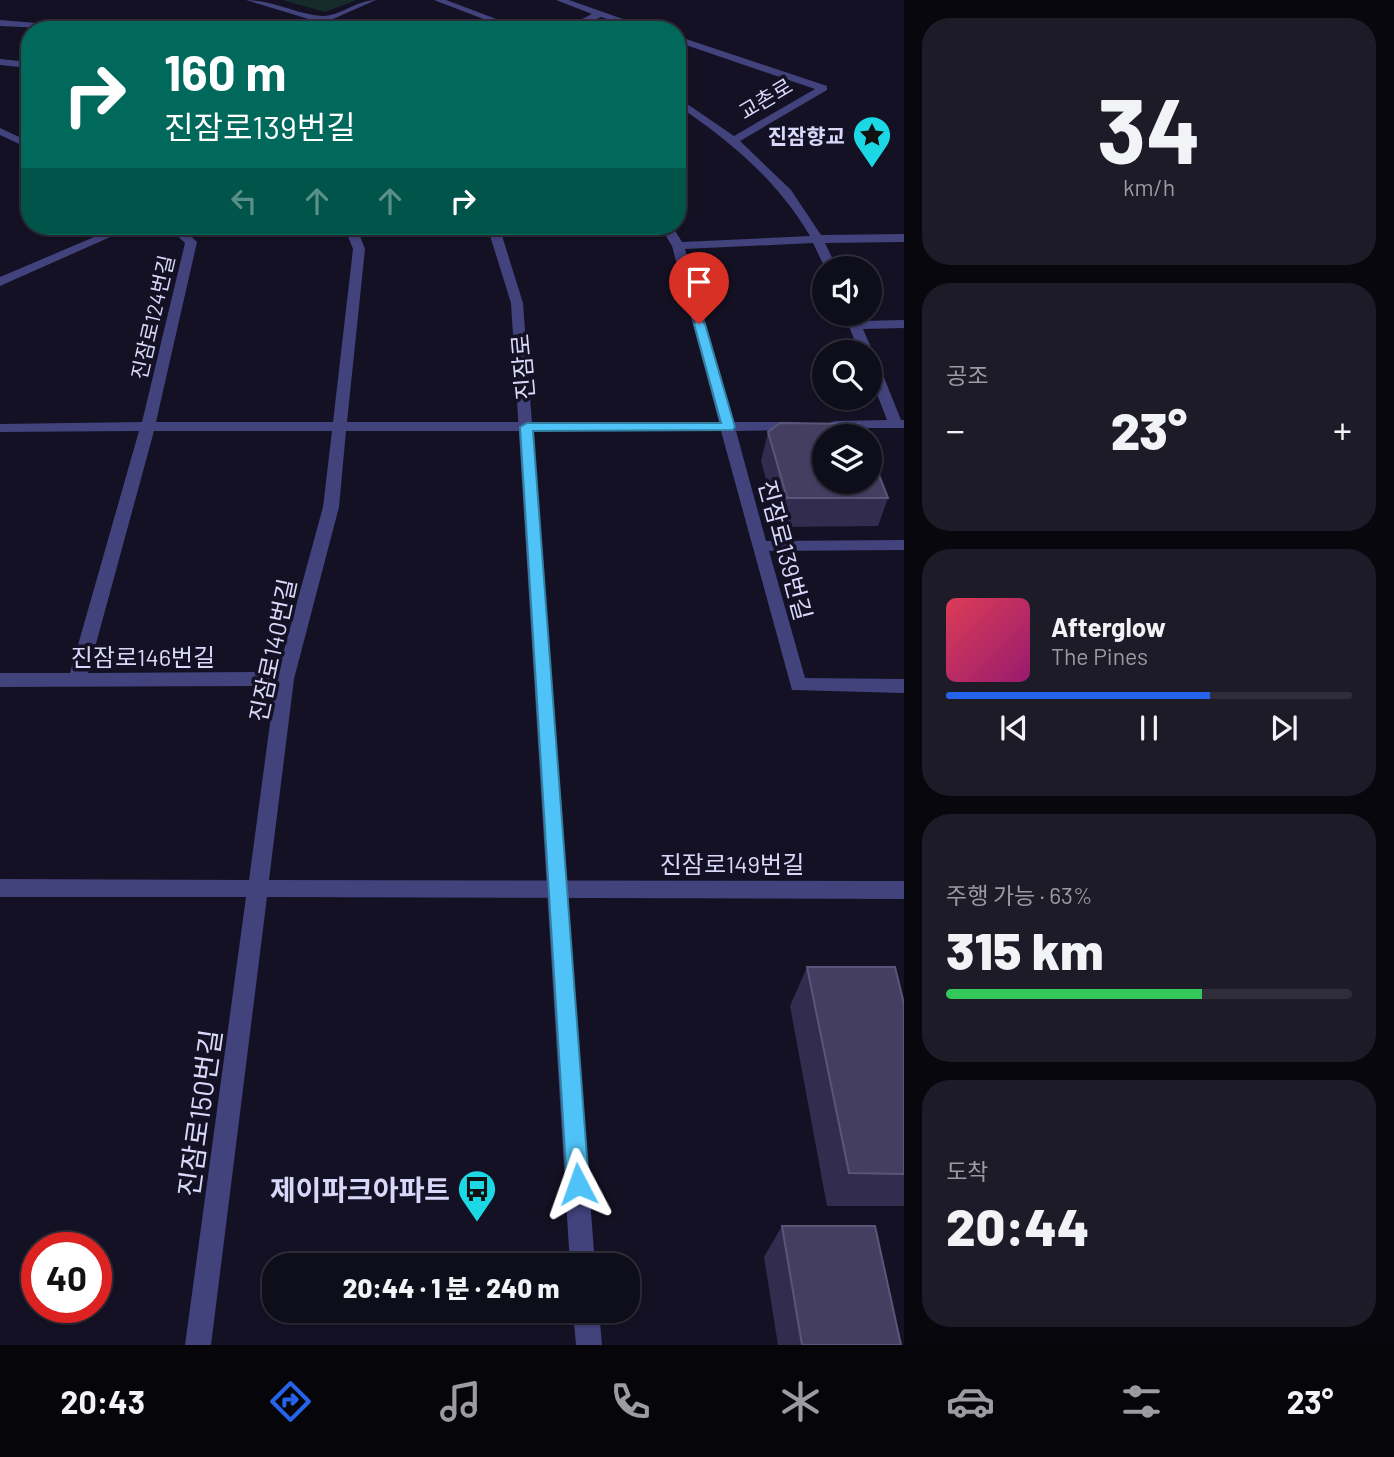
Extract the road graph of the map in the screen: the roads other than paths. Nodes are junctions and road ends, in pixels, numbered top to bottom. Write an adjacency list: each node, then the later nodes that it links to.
1 (250, 0): 6 (street)
2 (372, 0): 6 (street)
3 (438, 0): 8 (street)
4 (560, 0): 5 (street)
5 (601, 13): 9 (street); 10 (street)
6 (325, 19): 7 (street)
7 (330, 21)
8 (496, 21)
9 (584, 21)
10 (624, 21)
11 (0, 23): 12 (street)
12 (21, 25)
13 (686, 42): 18 (street, 교촌로)
14 (0, 62): 15 (street)
15 (21, 64)
16 (686, 106): 18 (street)
17 (0, 131): 19 (street)
18 (735, 140): 26 (street, 교촌로)
19 (21, 142)
20 (108, 235): 29 (street, 진잠로124번길)
21 (183, 235): 35 (street, 진잠로124번길)
22 (354, 235): 33 (street)
23 (497, 235): 36 (street, 진잠로)
24 (671, 235): 27 (street, 진잠로139번길)
25 (904, 238): 26 (street)
26 (820, 239): 27 (street); 28 (street, 교촌로)
27 (678, 246): 37 (street, 진잠로139번길)
28 (826, 256)
29 (0, 282)
30 (882, 322): 31 (street)
31 (904, 324)
32 (882, 386): 34 (street)
33 (341, 425): 35 (street); 36 (street); 41 (street, 진잠로140번길)
34 (900, 425): 37 (street)
35 (148, 426): 38 (street); 43 (street)
36 (527, 427): 37 (street); 47 (street, 진잠로)
37 (729, 427): 40 (street, 진잠로139번길)
38 (0, 428)
39 (904, 545): 40 (street)
40 (761, 546): 44 (street, 진잠로139번길)
41 (285, 679): 43 (street, 진잠로146번길); 46 (street, 진잠로140번길)
42 (0, 680): 43 (street, 진잠로146번길)
43 (77, 681)
44 (904, 686)
45 (0, 888): 46 (street)
46 (259, 888): 47 (street); 51 (street, 진잠로150번길)
47 (559, 888): 48 (street, 진잠로149번길); 49 (street, 진잠로)
48 (904, 890)
49 (582, 1253)
50 (587, 1323): 52 (street)
51 (198, 1345)
52 (589, 1345)

